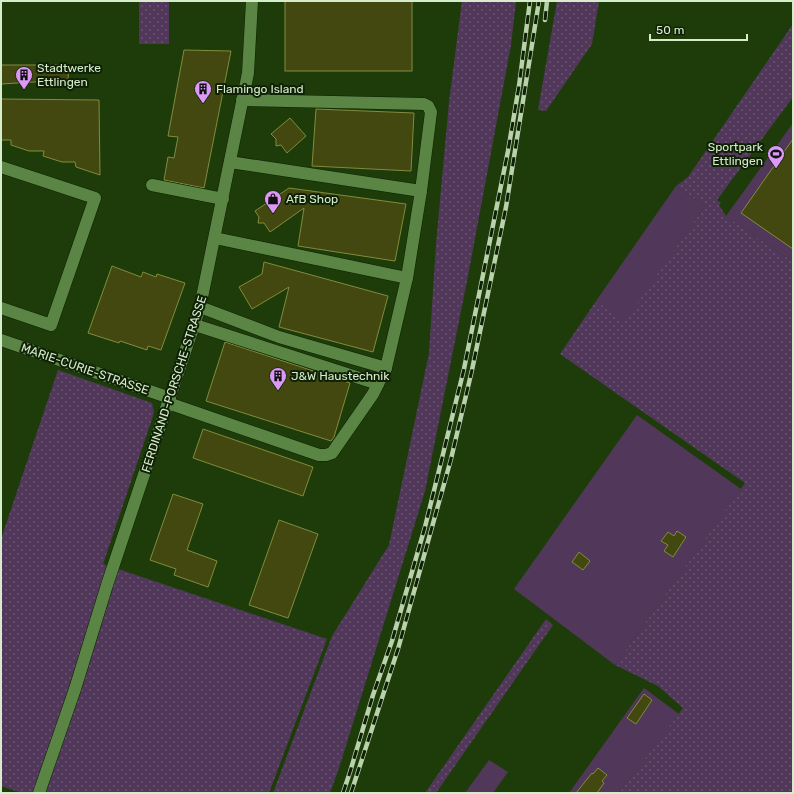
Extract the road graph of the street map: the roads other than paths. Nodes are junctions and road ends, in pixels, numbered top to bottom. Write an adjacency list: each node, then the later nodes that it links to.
1 (252, 1): 2 (street, FERDINAND-PORSCHE-STRASSE)
2 (242, 100): 3 (street, FERDINAND-PORSCHE-STRASSE); 6 (street, MARIE-CURIE-STRASSE)
3 (230, 162): 6 (street); 7 (street, FERDINAND-PORSCHE-STRASSE)
4 (1, 167): 11 (street)
5 (152, 185): 7 (street)
6 (421, 191): 9 (street, MARIE-CURIE-STRASSE)
7 (222, 199): 8 (street, FERDINAND-PORSCHE-STRASSE)
8 (214, 238): 9 (street); 10 (street, FERDINAND-PORSCHE-STRASSE)
9 (407, 278): 14 (street, MARIE-CURIE-STRASSE)
10 (200, 307): 12 (street, FERDINAND-PORSCHE-STRASSE); 14 (street)
11 (1, 308)
12 (195, 325): 15 (street); 16 (street, FERDINAND-PORSCHE-STRASSE)
13 (1, 340): 16 (street, MARIE-CURIE-STRASSE)
14 (386, 368): 15 (street, MARIE-CURIE-STRASSE)
15 (378, 384): 16 (street, MARIE-CURIE-STRASSE)
16 (169, 400): 17 (street, FERDINAND-PORSCHE-STRASSE)
17 (39, 793)

